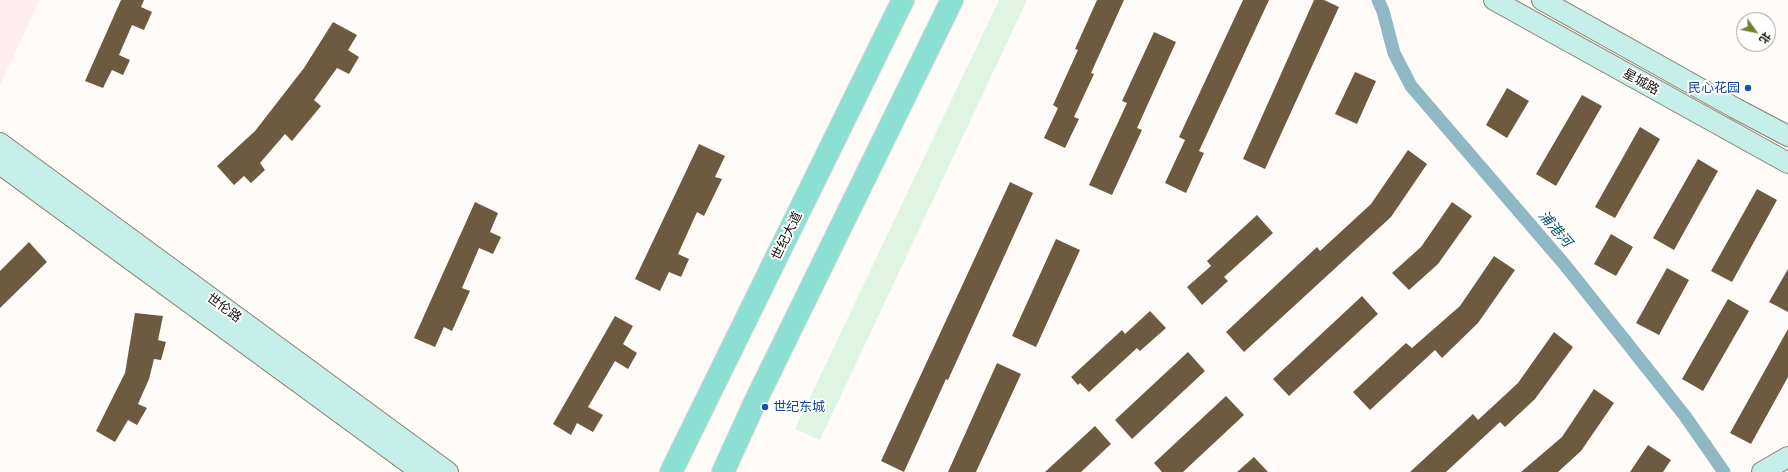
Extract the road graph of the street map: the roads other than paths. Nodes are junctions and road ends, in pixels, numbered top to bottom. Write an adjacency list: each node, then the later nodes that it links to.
1 (903, 0): 12 (main road, 世纪大道)
2 (952, 0): 13 (main road)
3 (1494, 0): 7 (main road, 星城路)
4 (1542, 0): 5 (main road, 星城路)
5 (1788, 136)
6 (0, 143): 11 (main road, 世伦路)
7 (1788, 163)
8 (0, 164): 10 (main road, 世伦路)
9 (1788, 457): 14 (main road)
10 (421, 472)
11 (448, 472)
12 (671, 472)
13 (723, 472)
14 (1762, 472)

